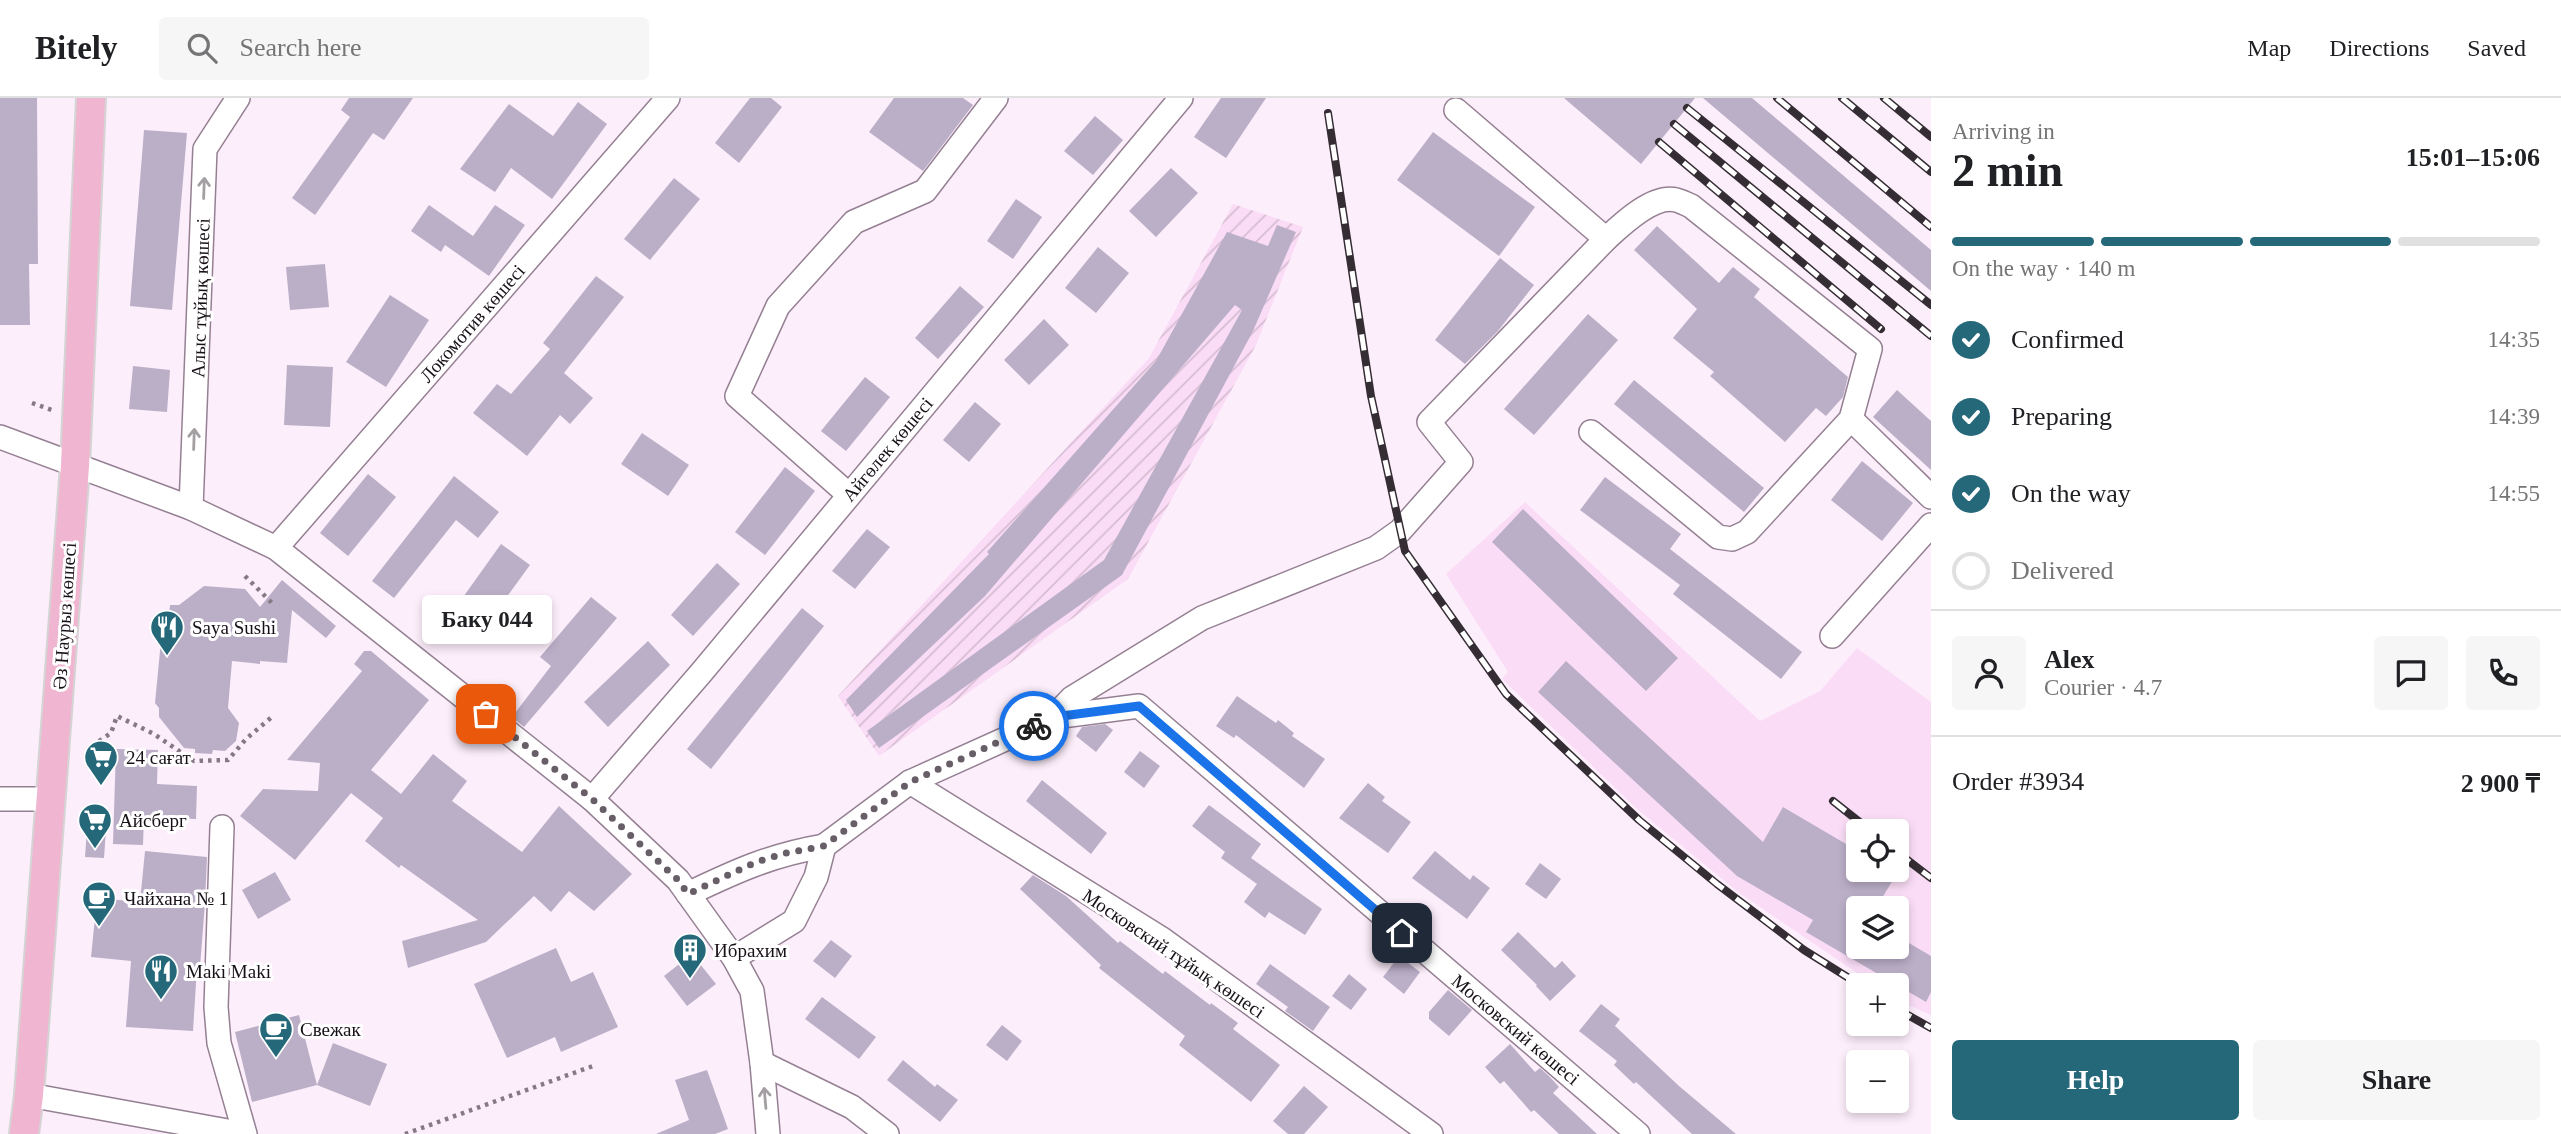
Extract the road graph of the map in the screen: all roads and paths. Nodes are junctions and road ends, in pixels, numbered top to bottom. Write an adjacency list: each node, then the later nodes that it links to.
1 (90, 98): 13 (main road, Әз Наурыз көшесі)
2 (238, 98): 16 (street, Алыс тұйық көшесі, one-way to 2)
3 (668, 98): 18 (street, Локомотив көшесі)
4 (996, 98): 14 (street)
5 (1181, 98): 14 (street, Айгөлек көшесі)
6 (1456, 110): 7 (street)
7 (1606, 239): 10 (street); 23 (street)
8 (32, 403): 9 (path)
9 (52, 410)
10 (1851, 419): 11 (street); 15 (street)
11 (1591, 432)
12 (0, 437): 13 (street)
13 (75, 466): 16 (street); 27 (main road, Әз Наурыз көшесі)
14 (849, 495): 28 (street, Айгөлек көшесі)
15 (1931, 497)
16 (191, 508): 18 (street)
17 (1931, 524): 21 (street)
18 (276, 548): 28 (street)
19 (245, 576): 20 (path)
20 (274, 605)
21 (1832, 636)
22 (274, 716): 24 (path)
23 (1054, 717): 25 (street); 42 (street, Московский көшесі)
24 (92, 746)
25 (910, 782): 30 (street); 41 (street, Московский тұйық көшесі)
26 (0, 799): 27 (street)
27 (50, 799): 35 (main road, Әз Наурыз көшесі)
28 (592, 799): 31 (street)
29 (222, 827): 37 (street)
30 (824, 846): 31 (street); 32 (street)
31 (688, 894): 32 (street)
32 (734, 958): 33 (street)
33 (762, 1063): 39 (street, one-way to 33); 40 (street)
34 (593, 1066): 38 (path)
35 (29, 1096): 36 (main road, Әз Наурыз көшесі); 37 (street)
36 (24, 1134)
37 (245, 1134)
38 (405, 1134)
39 (768, 1134)
40 (887, 1134)
41 (1431, 1134)
42 (1638, 1134)

